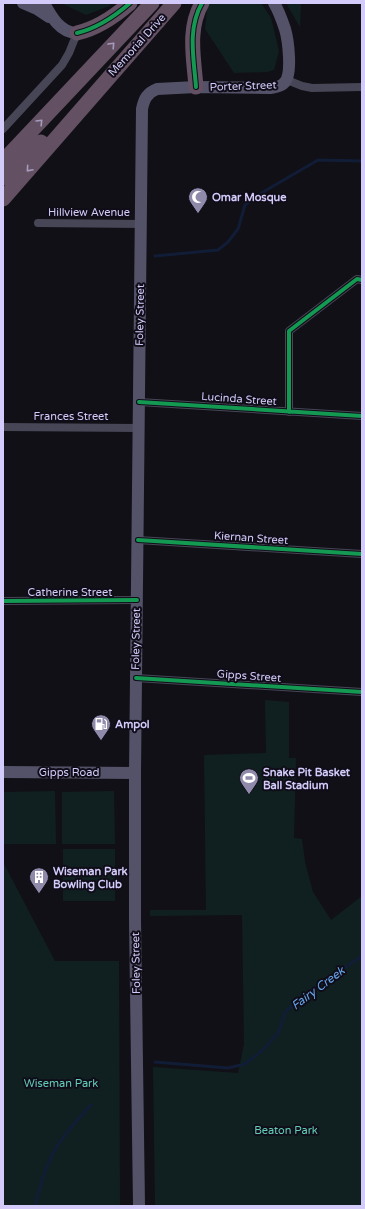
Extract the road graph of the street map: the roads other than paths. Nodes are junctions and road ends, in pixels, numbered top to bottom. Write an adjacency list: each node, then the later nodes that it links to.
1 (23, 3): 8 (main road)
2 (44, 3): 8 (main road)
3 (130, 3): 9 (highway)
4 (152, 3): 16 (highway, Memorial Drive, one-way to 4)
5 (174, 3): 11 (highway, Memorial Drive)
6 (202, 3): 13 (highway)
7 (274, 3): 10 (main road)
8 (54, 20): 9 (main road)
9 (77, 33): 15 (street)
10 (287, 80): 12 (street, Porter Street); 13 (main road, Porter Street)
11 (100, 86): 17 (highway); 18 (highway, one-way to 18)
12 (362, 87)
13 (196, 88): 14 (main road, Porter Street)
14 (146, 96): 20 (main road, Foley Street)
15 (3, 129)
16 (3, 161)
17 (3, 178)
18 (3, 199)
19 (38, 223): 20 (street, Hillview Avenue)
20 (141, 224): 22 (main road, Foley Street)
21 (362, 280): 23 (street)
22 (139, 402): 23 (street, Lucinda Street); 26 (main road, Foley Street)
23 (289, 412): 24 (street, Lucinda Street)
24 (362, 416)
25 (3, 427): 26 (street, Frances Street)
26 (139, 428): 27 (main road, Foley Street)
27 (138, 540): 28 (street, Kiernan Street); 29 (main road, Foley Street)
28 (362, 554)
29 (137, 600): 30 (street, Catherine Street); 31 (main road, Foley Street)
30 (3, 601)
31 (136, 678): 32 (street, Gipps Street); 34 (main road, Foley Street)
32 (362, 692)
33 (3, 772): 34 (main road, Gipps Road)
34 (134, 772): 35 (main road, Foley Street)
35 (140, 1206)

